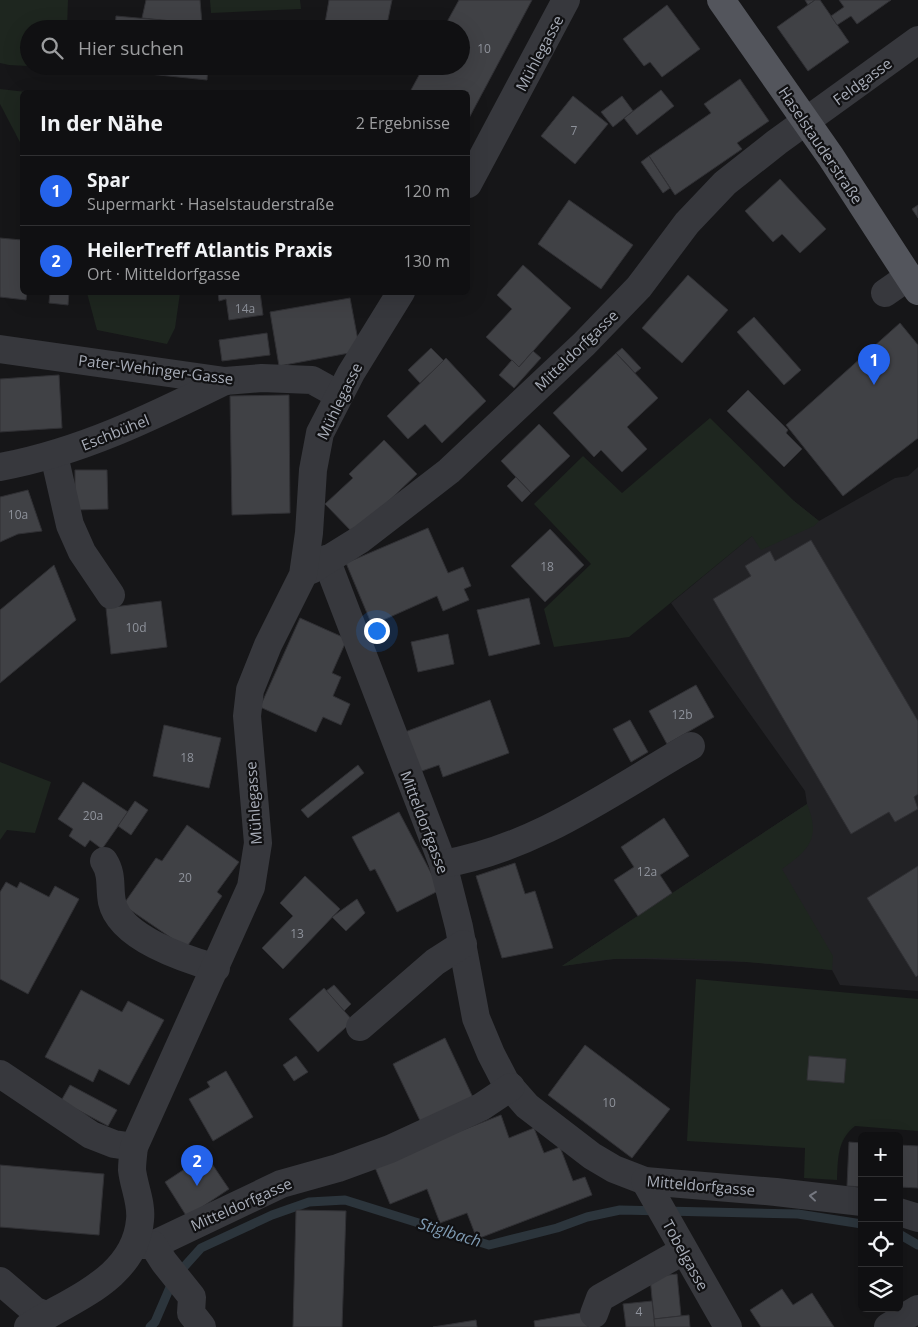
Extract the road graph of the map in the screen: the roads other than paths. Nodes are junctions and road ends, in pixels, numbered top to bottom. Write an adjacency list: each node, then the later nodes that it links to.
1 (566, 0): 5 (street, Mühlegasse)
2 (721, 0): 4 (main road, Haselstauderstraße)
3 (918, 40): 4 (street, Feldgasse)
4 (806, 121): 6 (main road, Haselstauderstraße); 14 (street, Mitteldorfgasse)
5 (470, 180)
6 (913, 284): 7 (street)
7 (885, 293)
8 (399, 295): 11 (street, Mühlegasse)
9 (0, 349): 10 (street, Pater-Wehinger-Gasse)
10 (225, 381): 11 (street, Pater-Wehinger-Gasse); 12 (street, Eschbühel)
11 (339, 394): 15 (street, Mühlegasse)
12 (54, 455): 13 (street, Eschbühel); 16 (street)
13 (0, 467)
14 (326, 559): 15 (street, Mitteldorfgasse); 19 (street, Mitteldorfgasse)
15 (303, 575): 21 (street, Mühlegasse)
16 (111, 594)
17 (691, 746): 19 (street)
18 (104, 861): 21 (street)
19 (443, 864): 20 (street, Mitteldorfgasse)
20 (463, 944): 22 (street); 24 (street, Mitteldorfgasse)
21 (216, 968): 25 (street, Mühlegasse)
22 (360, 1027)
23 (0, 1074): 25 (street)
24 (510, 1087): 26 (street, Mitteldorfgasse); 30 (street, Mitteldorfgasse)
25 (134, 1147): 30 (street, Mühlegasse)
26 (649, 1189): 27 (street, Mitteldorfgasse, one-way to 26); 31 (street, Tobelgasse)
27 (858, 1202)
28 (903, 1213): 29 (street)
29 (918, 1218)
30 (151, 1251): 35 (street, Mühlegasse); 36 (street)
31 (683, 1251): 34 (street); 37 (street, Tobelgasse)
32 (0, 1282): 35 (street)
33 (918, 1309): 38 (street)
34 (594, 1314)
35 (37, 1321)
36 (202, 1327)
37 (728, 1327)
38 (888, 1327)

